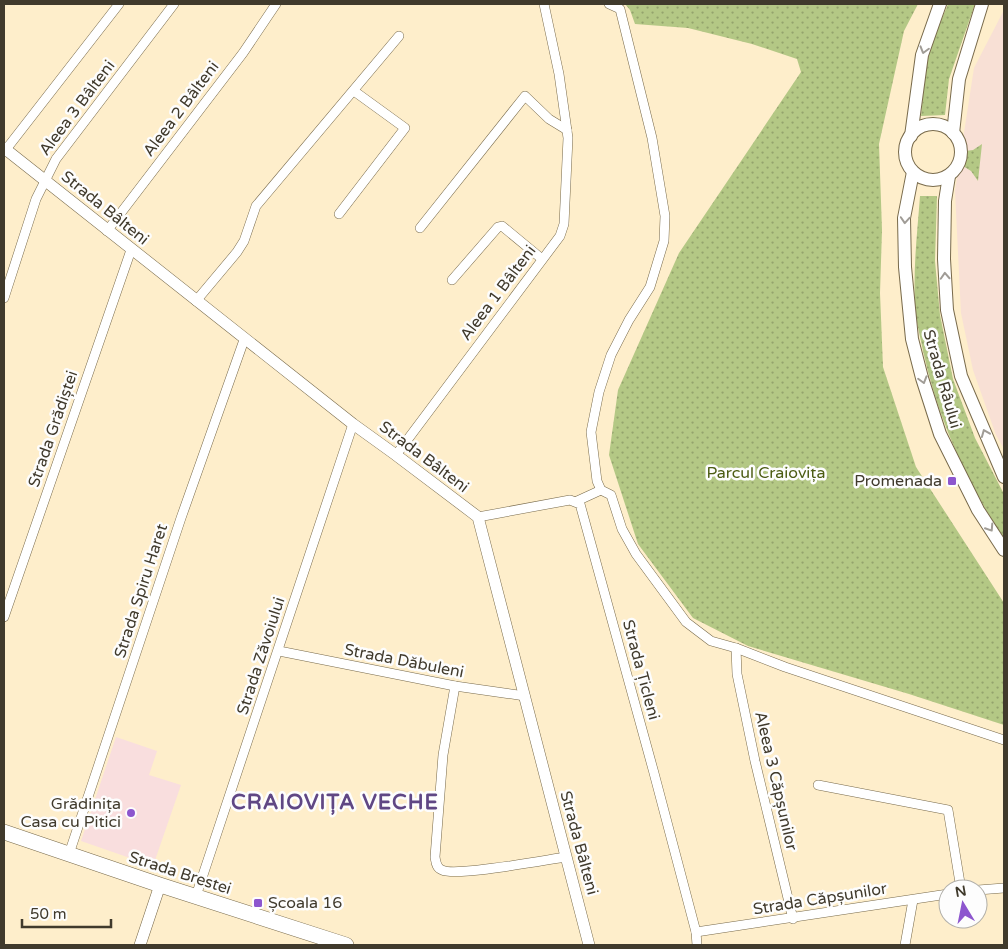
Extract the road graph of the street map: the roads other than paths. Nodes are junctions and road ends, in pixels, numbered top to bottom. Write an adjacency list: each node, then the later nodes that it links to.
1 (119, 4): 13 (street)
2 (174, 4): 16 (street, Aleea 3 Bâlteni)
3 (276, 4): 19 (street, Aleea 2 Bâlteni)
4 (544, 4): 10 (street, Aleea 1 Bâlteni)
5 (608, 4): 29 (street)
6 (940, 4): 12 (main road, Strada Râului, one-way to 12)
7 (982, 4): 11 (main road, Strada Râului)
8 (399, 36): 9 (street)
9 (354, 91): 17 (street); 24 (street)
10 (567, 130): 18 (street); 21 (street, Aleea 1 Bâlteni)
11 (953, 133): 12 (main road); 15 (main road, Strada Râului)
12 (911, 136): 14 (main road, Strada Râului)
13 (4, 150): 16 (street, Strada Bâlteni)
14 (913, 172): 15 (main road); 32 (main road, Strada Râului, one-way to 32)
15 (949, 176): 28 (main road, Strada Râului, one-way to 15)
16 (44, 181): 19 (street, Strada Bâlteni); 23 (street, Aleea 3 Bâlteni)
17 (339, 214)
18 (420, 228)
19 (106, 231): 20 (street, Strada Bâlteni)
20 (131, 250): 24 (street, Strada Bâlteni); 33 (street, Strada Grădiștei)
21 (542, 259): 22 (street); 27 (street, Aleea 1 Bâlteni)
22 (452, 280)
23 (4, 298)
24 (196, 302): 25 (street, Strada Bâlteni)
25 (244, 340): 26 (street, Strada Bâlteni); 41 (street, Strada Spiru Haret)
26 (353, 424): 27 (street, Strada Bâlteni); 35 (street, Strada Zăvoiului)
27 (396, 455): 31 (street, Strada Bâlteni)
28 (1004, 477)
29 (601, 490): 30 (street); 34 (street)
30 (577, 501): 31 (street); 51 (street, Strada Țicleni)
31 (478, 517): 37 (street, Strada Bâlteni)
32 (1004, 550)
33 (4, 617)
34 (736, 648): 38 (street); 50 (street, Aleea 3 Căpșunilor)
35 (278, 651): 36 (street, Strada Dăbuleni); 47 (street, Strada Zăvoiului)
36 (455, 686): 37 (street, Strada Dăbuleni); 42 (street)
37 (525, 696): 42 (street, Strada Bâlteni)
38 (1004, 740)
39 (818, 785): 43 (street)
40 (4, 832): 41 (main road, Strada Brestei)
41 (69, 854): 44 (main road, Strada Brestei)
42 (566, 857): 54 (street, Strada Bâlteni)
43 (959, 879)
44 (160, 885): 47 (main road, Strada Brestei); 52 (street)
45 (1004, 888): 46 (street)
46 (988, 889)
47 (196, 896): 53 (main road, Strada Brestei)
48 (938, 896): 49 (street, Strada Căpșunilor)
49 (913, 900): 50 (street, Strada Căpșunilor); 56 (street)
50 (793, 918): 51 (street, Strada Căpșunilor)
51 (696, 932): 55 (street, Strada Țicleni)
52 (140, 945)
53 (346, 945)
54 (589, 945)
55 (697, 945)
56 (905, 945)

